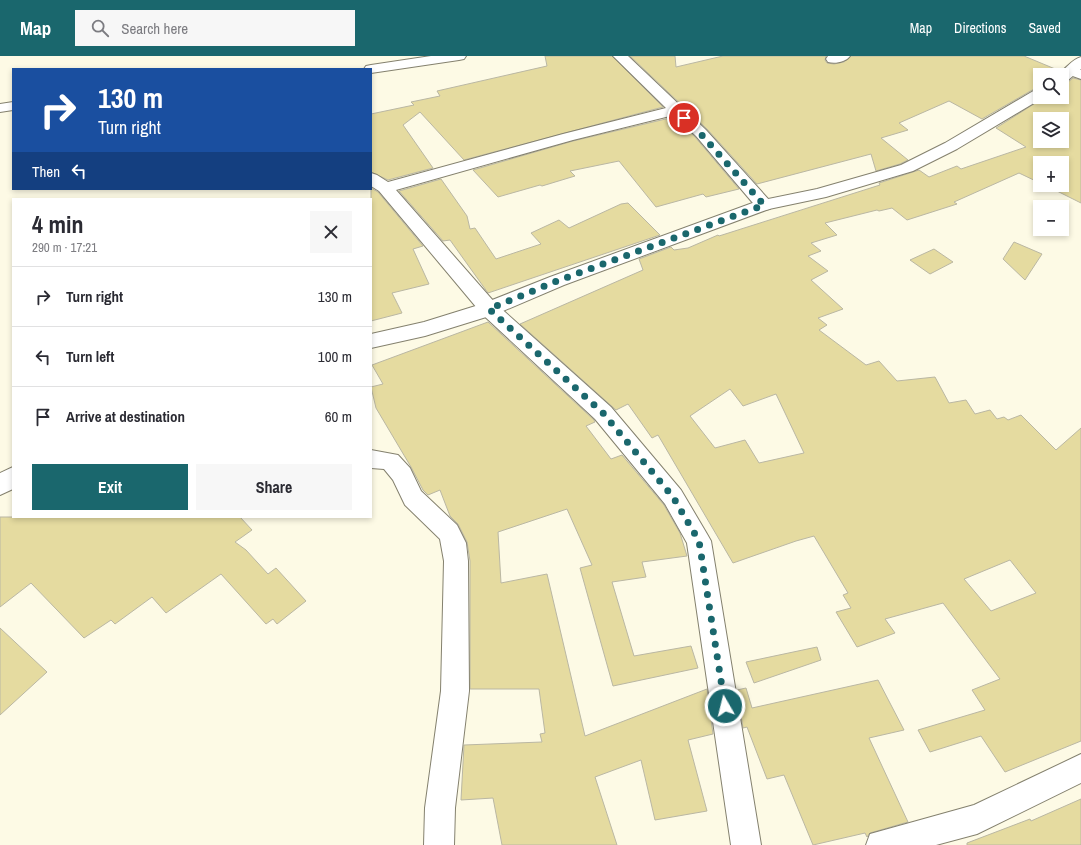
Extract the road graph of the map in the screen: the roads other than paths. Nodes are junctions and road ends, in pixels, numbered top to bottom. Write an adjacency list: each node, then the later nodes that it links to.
1 (459, 56): 3 (street)
2 (620, 56): 7 (street)
3 (372, 69)
4 (1033, 97): 9 (street)
5 (12, 106): 6 (street)
6 (0, 108)
7 (676, 110): 8 (street); 9 (street)
8 (378, 183): 10 (street)
9 (764, 205): 10 (street)
10 (489, 309): 11 (street); 17 (street)
11 (372, 341)
12 (372, 459): 16 (street)
13 (12, 477): 14 (street)
14 (0, 486)
15 (1081, 768): 18 (street)
16 (439, 845)
17 (746, 845)
18 (881, 845)

